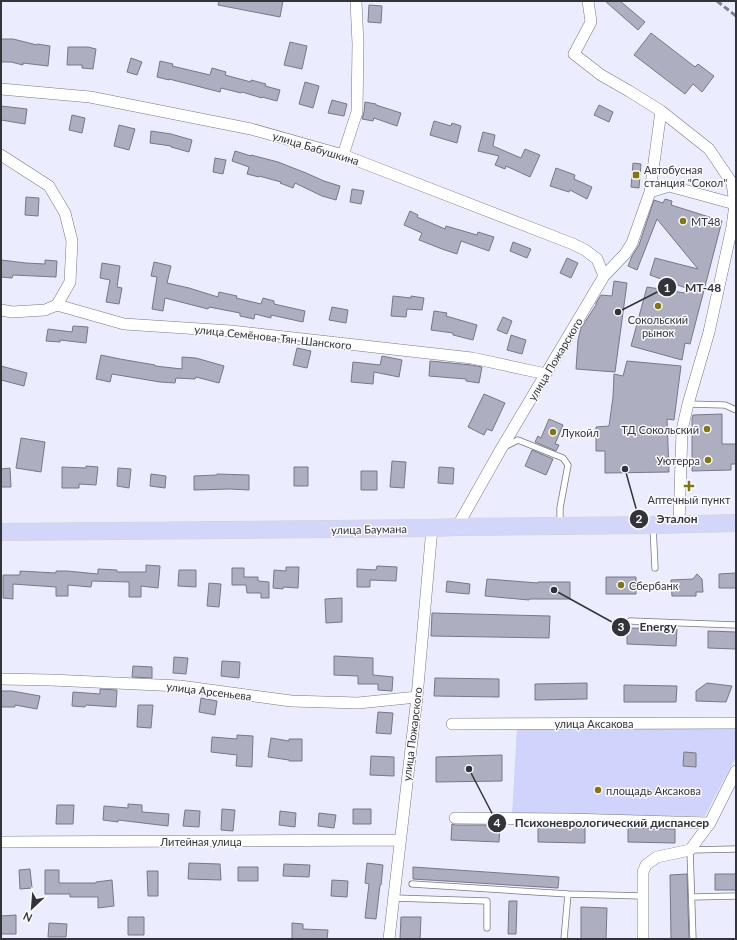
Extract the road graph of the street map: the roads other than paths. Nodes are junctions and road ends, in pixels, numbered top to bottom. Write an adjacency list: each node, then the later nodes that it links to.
1 (356, 1): 6 (street)
2 (588, 1): 4 (street)
3 (1, 89): 6 (street, улица Бабушкина)
4 (661, 111): 7 (street, улица Пожарского); 8 (street)
5 (1, 155): 10 (street)
6 (342, 155): 9 (street, улица Бабушкина)
7 (650, 192): 8 (street); 9 (street, улица Пожарского)
8 (735, 204): 13 (street)
9 (604, 276): 12 (street, улица Пожарского)
10 (57, 305): 11 (street); 12 (street, улица Семёнова-Тян-Шанского)
11 (1, 310)
12 (546, 374): 15 (street, улица Пожарского)
13 (688, 404): 14 (lane); 17 (street)
14 (736, 410)
15 (501, 449): 19 (lane); 20 (street, улица Пожарского)
16 (736, 523): 17 (main road, улица Баумана)
17 (679, 524): 18 (main road, улица Баумана)
18 (653, 525): 19 (main road, улица Баумана); 23 (lane)
19 (560, 526): 20 (main road, улица Баумана)
20 (457, 527): 21 (main road, улица Баумана)
21 (432, 528): 22 (main road, улица Баумана); 27 (street, улица Пожарского)
22 (1, 532)
23 (654, 568)
24 (630, 621): 25 (lane)
25 (736, 625)
26 (1, 679): 27 (street, улица Арсеньева)
27 (417, 697): 34 (street, улица Пожарского)
28 (736, 723): 29 (street, улица Аксакова)
29 (452, 724)
30 (736, 771): 31 (street)
31 (733, 781): 33 (street)
32 (455, 818): 33 (street)
33 (710, 823): 37 (street)
34 (400, 840): 35 (street, Литейная улица); 43 (street, улица Пожарского)
35 (1, 842)
36 (736, 849): 37 (lane)
37 (690, 850): 40 (street); 42 (lane)
38 (412, 884): 39 (lane)
39 (568, 894): 40 (lane); 46 (lane)
40 (643, 896): 47 (street)
41 (736, 896): 42 (lane)
42 (692, 897): 48 (lane)
43 (394, 898): 44 (lane); 45 (street, улица Пожарского)
44 (487, 928)
45 (389, 939)
46 (564, 939)
47 (644, 939)
48 (693, 939)

